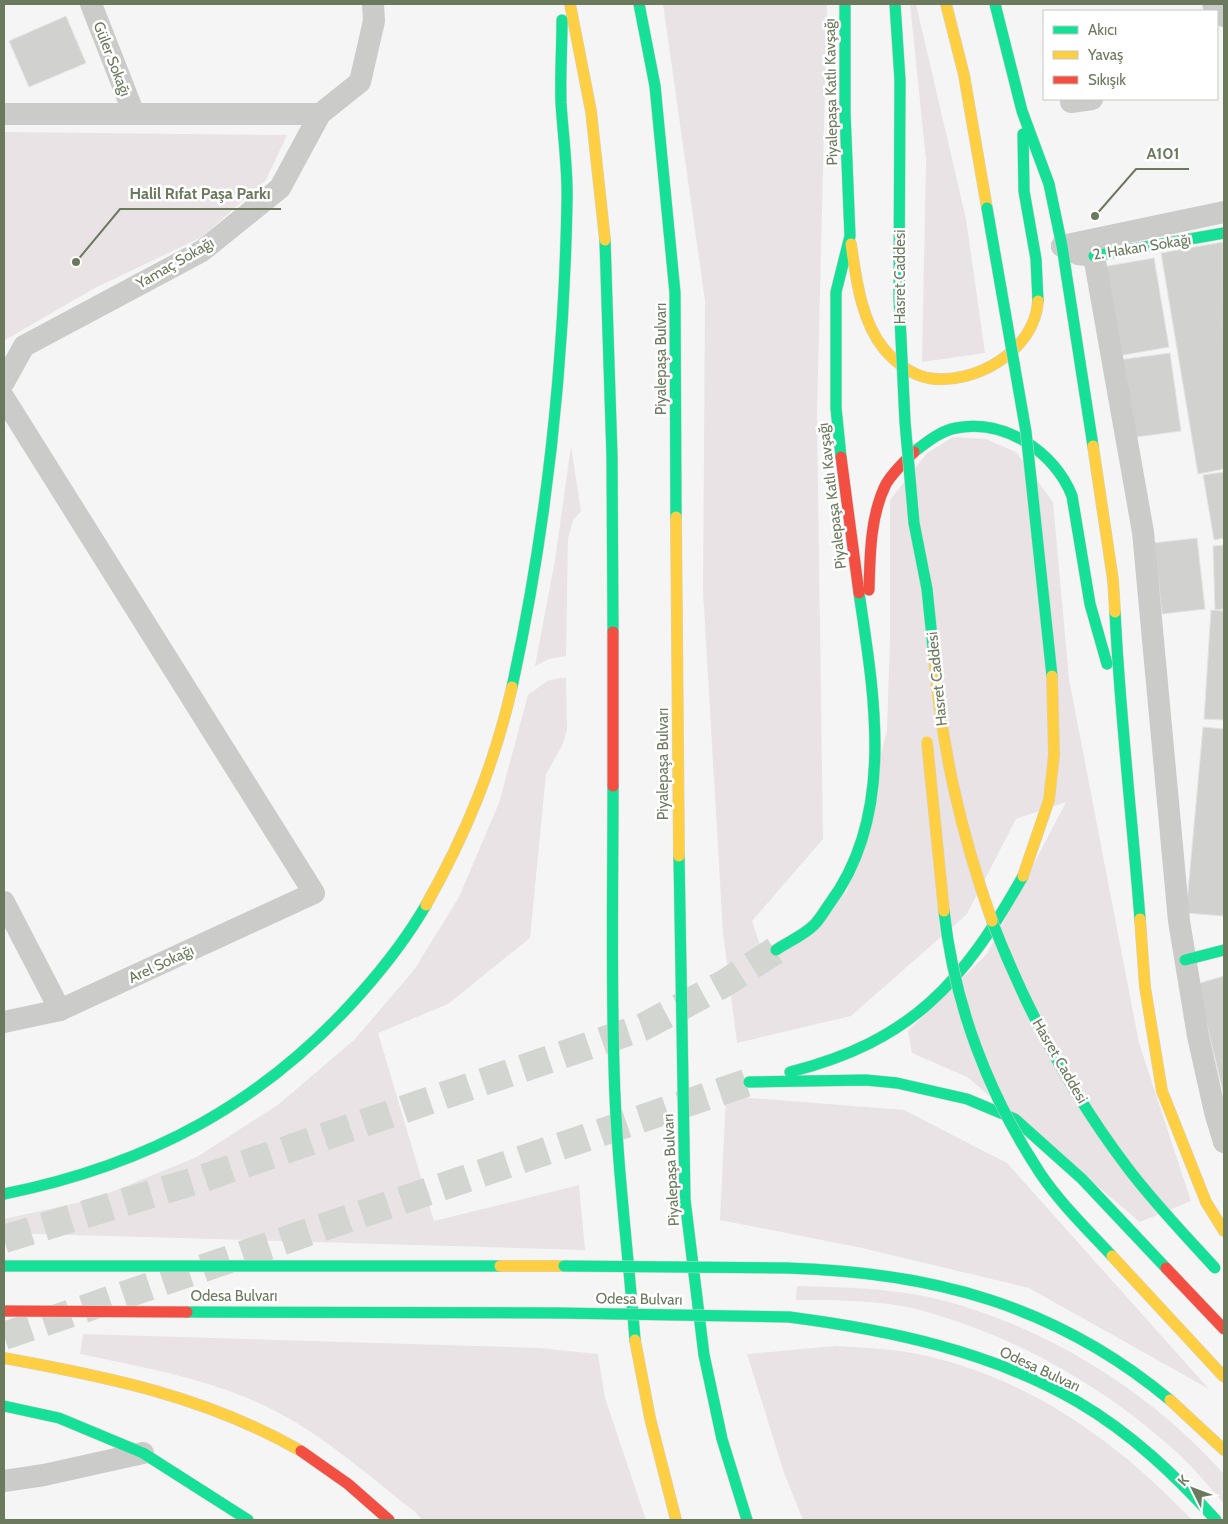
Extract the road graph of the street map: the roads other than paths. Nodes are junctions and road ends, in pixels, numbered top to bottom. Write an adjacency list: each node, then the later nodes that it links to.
1 (91, 4): 12 (street, Güler Sokağı)
2 (373, 4): 13 (street)
3 (562, 4): 33 (main road)
4 (570, 4): 47 (main road)
5 (639, 4): 48 (main road, Piyalepaşa Bulvarı)
6 (845, 4): 16 (main road, Piyalepaşa Katlı Kavşağı)
7 (895, 4): 21 (main road, Hasret Caddesi, bridge)
8 (946, 4): 38 (main road, bridge)
9 (995, 4): 10 (main road)
10 (1022, 111): 16 (main road); 17 (main road)
11 (4, 114): 12 (street)
12 (134, 114): 13 (street)
13 (320, 114): 19 (street, Yamaç Sokağı)
14 (1224, 212): 17 (street)
15 (1224, 233): 18 (main road, 2. Hakan Sokağı)
16 (850, 236): 23 (main road, Piyalepaşa Katlı Kavşağı)
17 (1062, 246): 18 (street, 2. Hakan Sokağı); 24 (main road)
18 (1094, 256): 29 (street)
19 (4, 382)
20 (4, 398): 30 (street, Arel Sokağı)
21 (914, 524): 22 (main road, bridge); 36 (main road, Hasret Caddesi, bridge)
22 (915, 592)
23 (867, 646): 24 (main road); 27 (main road, Piyalepaşa Katlı Kavşağı)
24 (1119, 698): 34 (main road)
25 (926, 732): 40 (main road, bridge)
26 (4, 902): 30 (street)
27 (776, 950)
28 (1224, 950): 29 (main road)
29 (1185, 960): 32 (street)
30 (60, 1010): 31 (street, Arel Sokağı)
31 (4, 1022)
32 (1224, 1142)
33 (4, 1194)
34 (1224, 1231)
35 (4, 1266): 42 (main road, Odesa Bulvarı, bridge)
36 (1224, 1278)
37 (4, 1311): 49 (main road, Odesa Bulvarı, bridge)
38 (1224, 1329)
39 (4, 1358): 46 (main road)
40 (1224, 1377)
41 (4, 1406): 43 (main road)
42 (1224, 1450)
43 (143, 1452): 44 (street); 45 (main road)
44 (4, 1481)
45 (248, 1520)
46 (389, 1520)
47 (676, 1520)
48 (747, 1520)
49 (1216, 1520)

